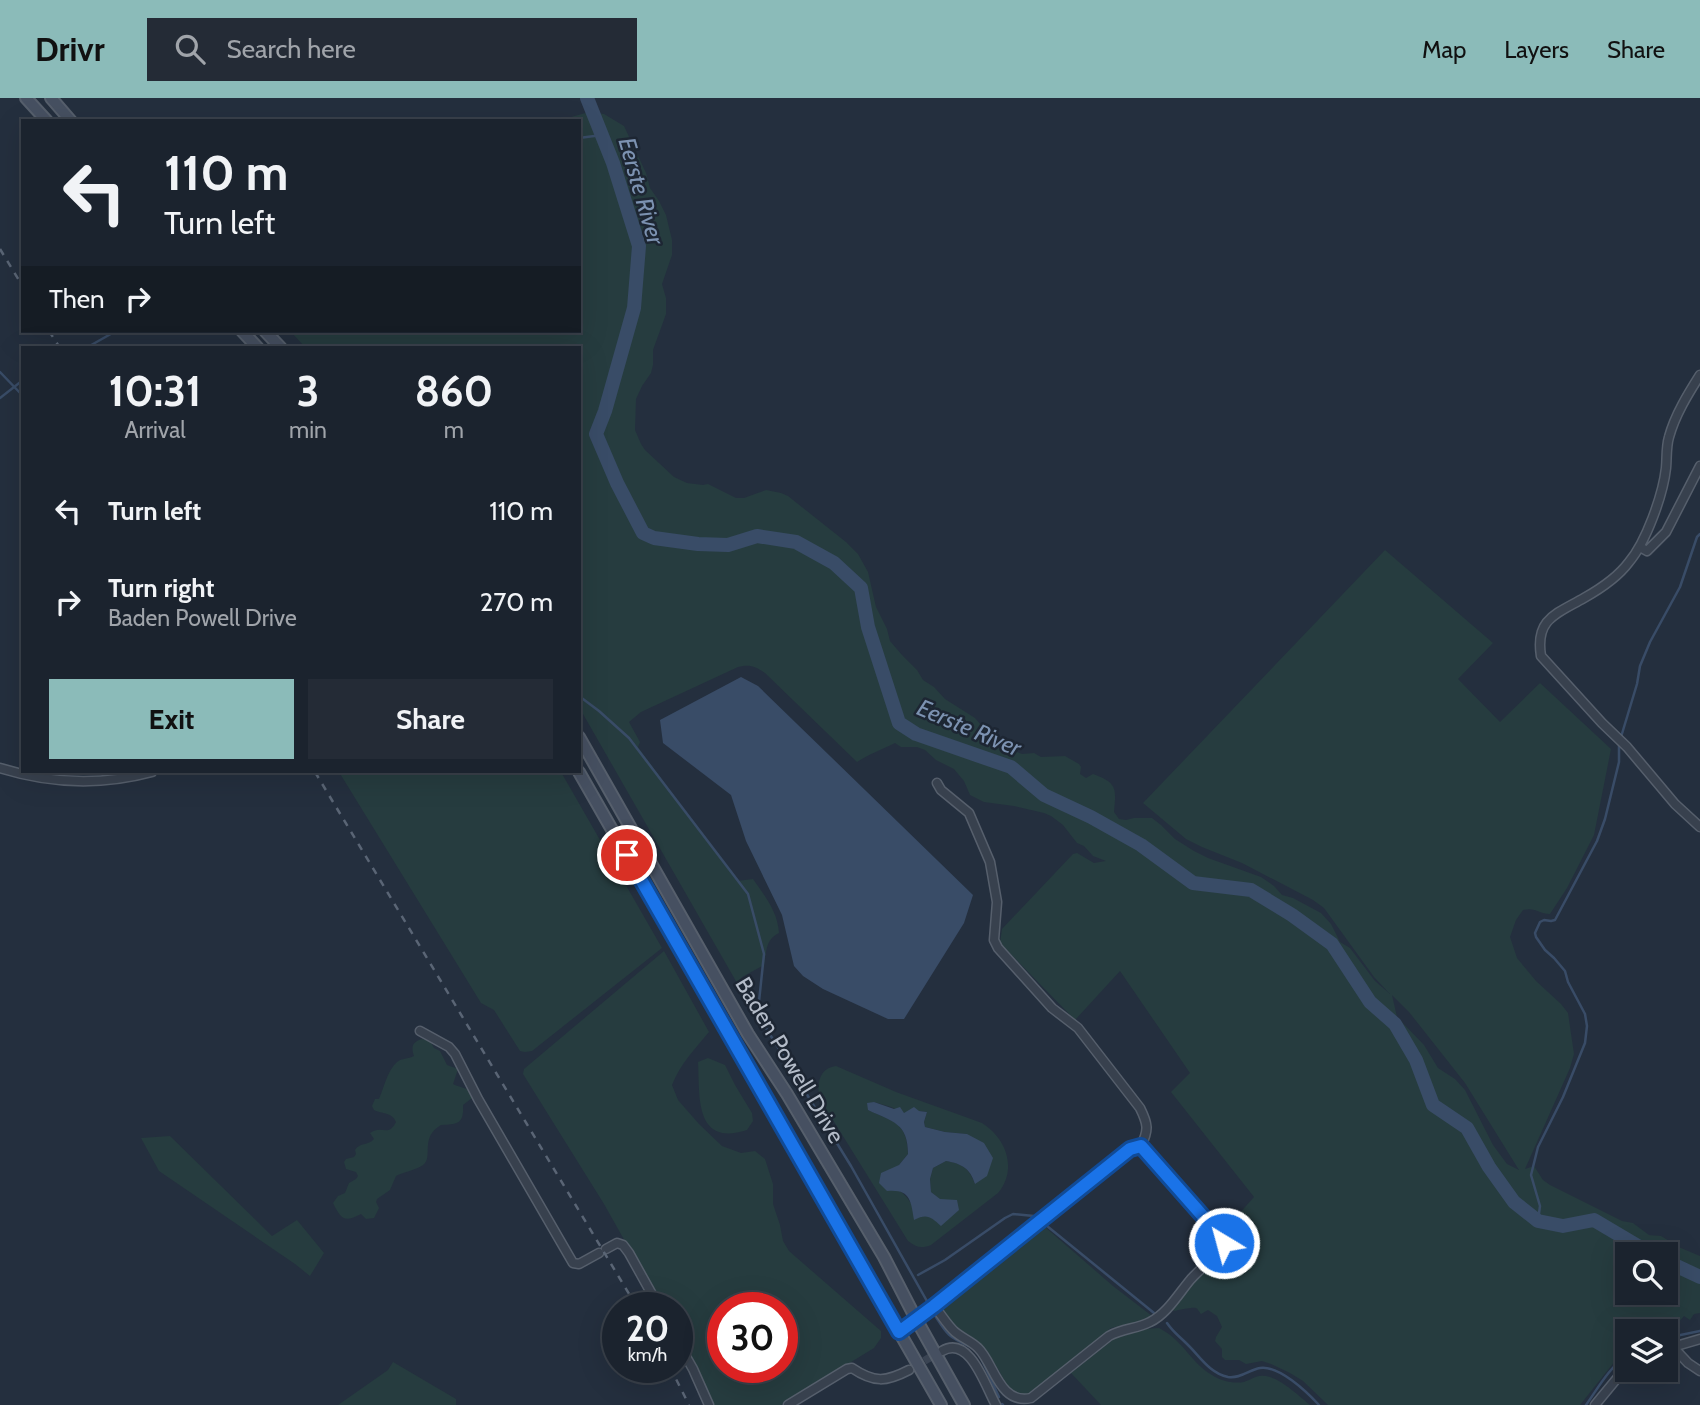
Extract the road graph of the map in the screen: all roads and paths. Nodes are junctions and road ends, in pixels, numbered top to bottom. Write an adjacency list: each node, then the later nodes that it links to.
1 (26, 98): 3 (main road)
2 (51, 98): 4 (main road)
3 (45, 119)
4 (69, 119)
5 (244, 333): 7 (main road)
6 (267, 333): 8 (main road)
7 (256, 346)
8 (279, 346)
9 (1700, 375): 11 (street)
10 (1700, 466): 11 (street)
11 (1640, 547): 17 (street)
12 (581, 741): 22 (main road, Baden Powell Drive)
13 (0, 768): 14 (street)
14 (147, 773)
15 (580, 773): 23 (main road, Baden Powell Drive)
16 (937, 782): 19 (street)
17 (1700, 827)
18 (420, 1031): 20 (street)
19 (1141, 1146): 21 (street); 32 (street)
20 (651, 1292)
21 (934, 1306): 22 (street); 32 (street)
22 (916, 1320): 23 (street); 37 (main road, Baden Powell Drive)
23 (899, 1332): 36 (main road, Baden Powell Drive)
24 (1700, 1339): 25 (street)
25 (1678, 1346)
26 (942, 1351): 33 (street)
27 (1678, 1355): 30 (street)
28 (693, 1369): 34 (street)
29 (909, 1370): 35 (street)
30 (1700, 1371)
31 (1615, 1381): 38 (street)
32 (1011, 1399): 33 (street)
33 (995, 1402)
34 (709, 1405)
35 (788, 1405)
36 (941, 1405)
37 (964, 1405)
38 (1595, 1405)

